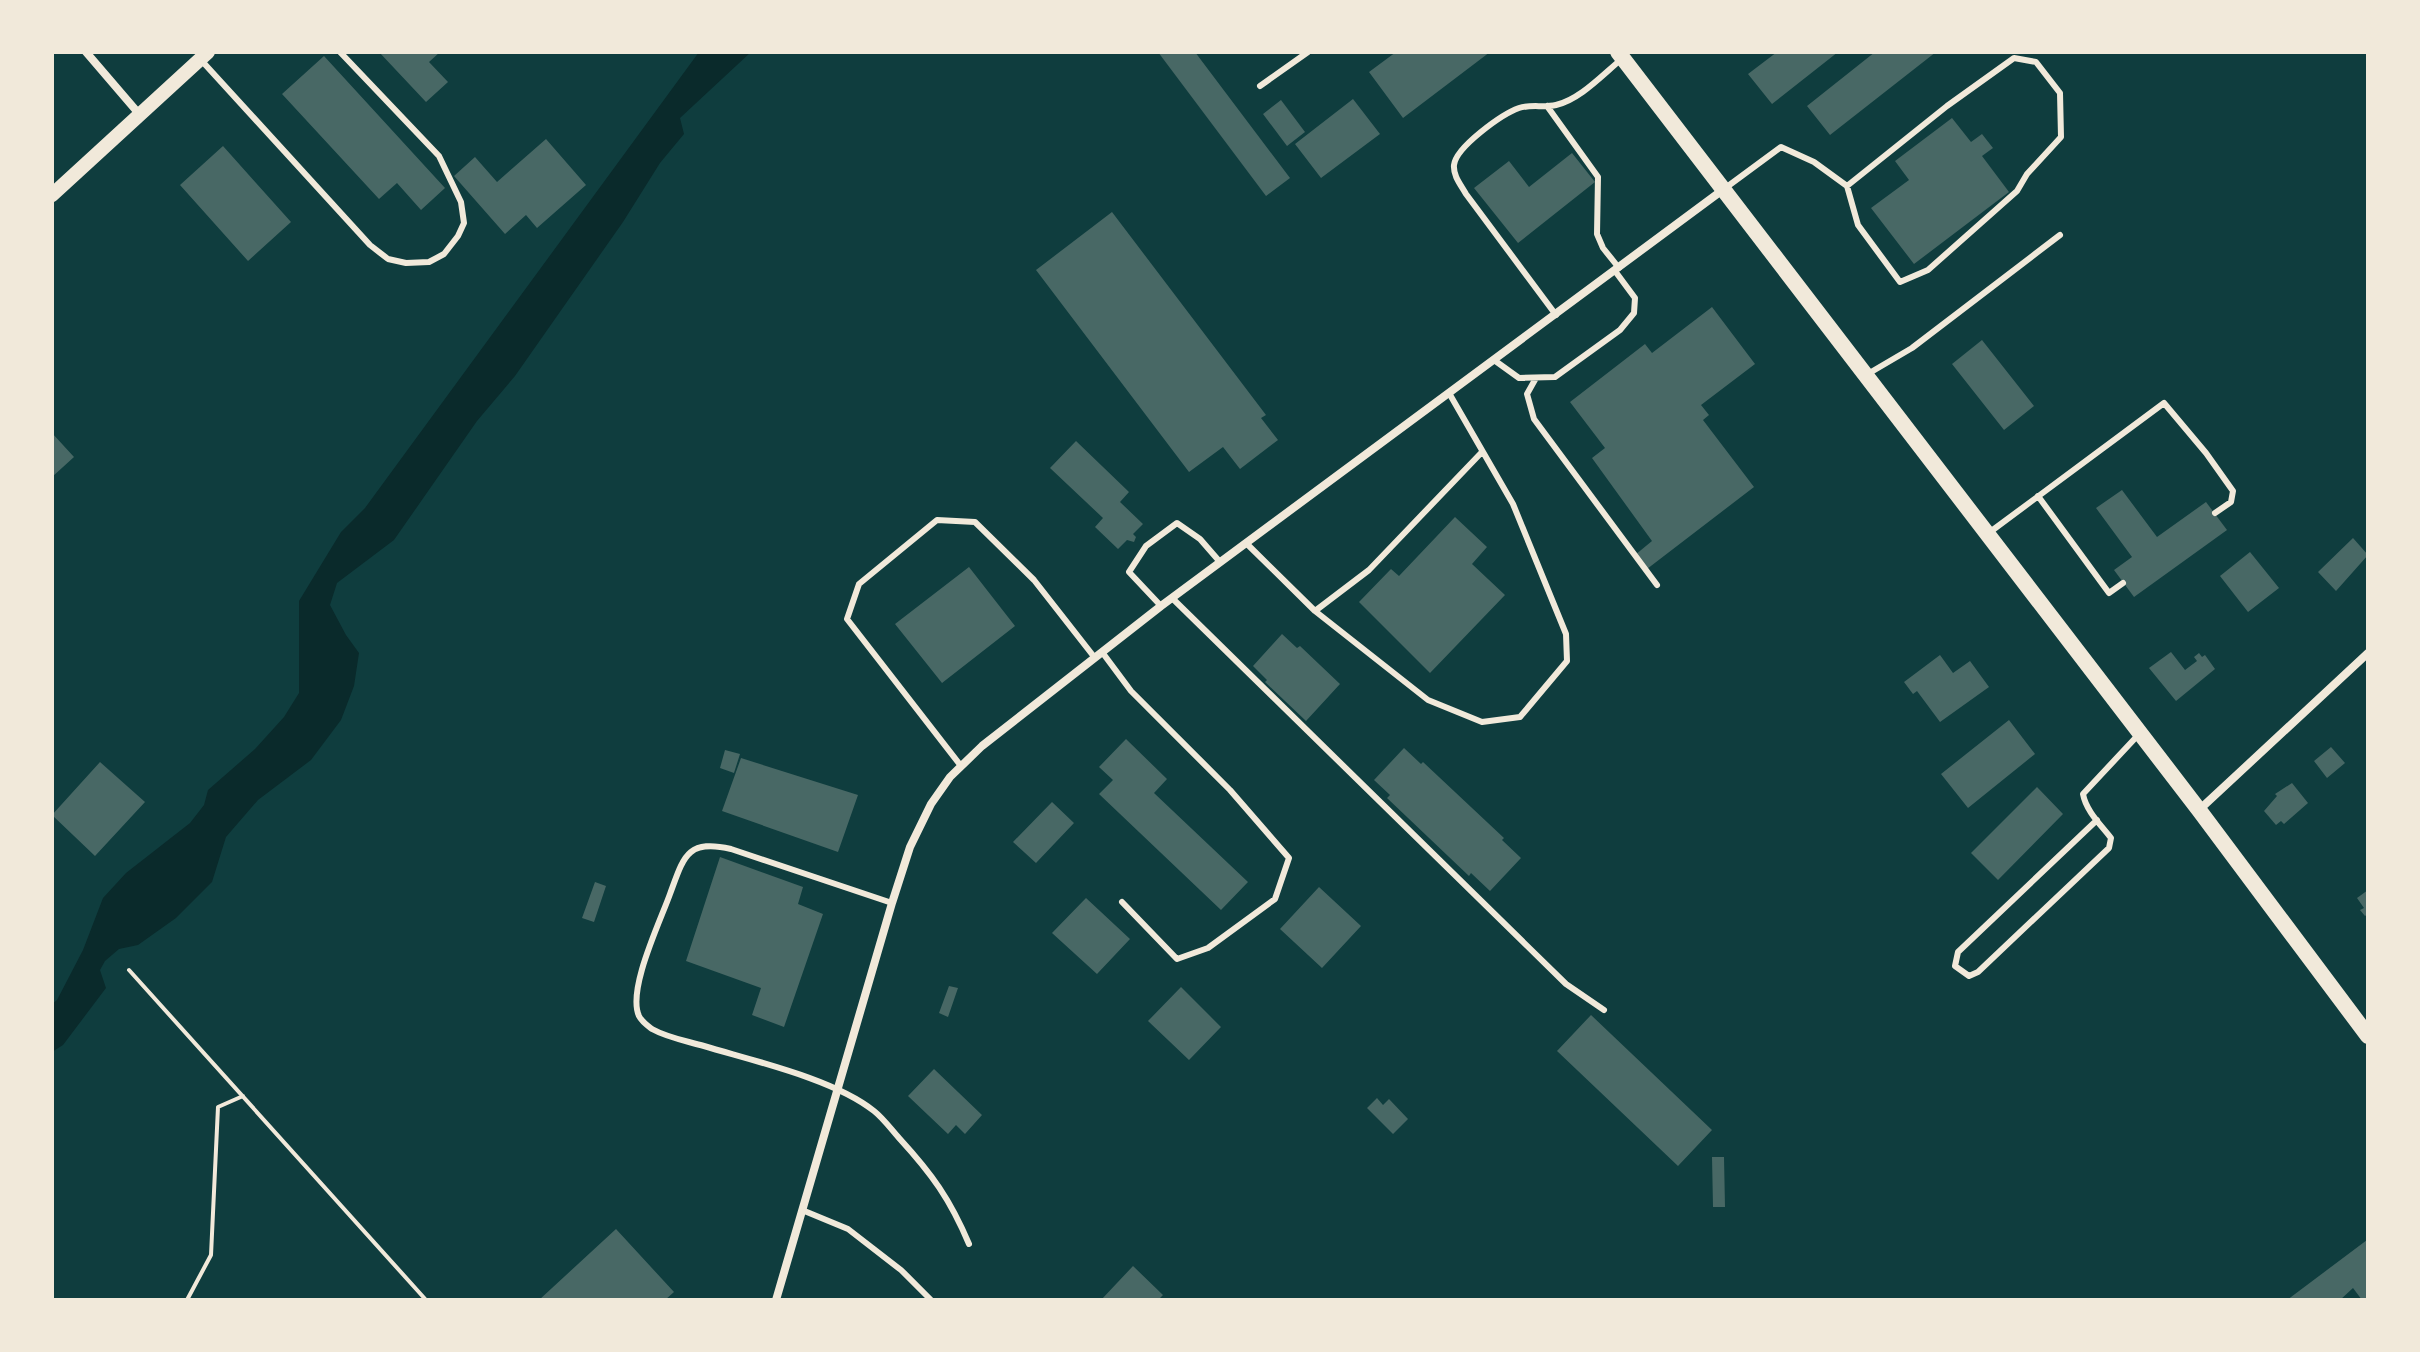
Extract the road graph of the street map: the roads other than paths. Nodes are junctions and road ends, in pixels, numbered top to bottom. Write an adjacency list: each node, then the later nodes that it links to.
1 (86, 52): 8 (street)
2 (340, 52): 5 (lane)
3 (1308, 52): 6 (lane)
4 (1620, 55): 7 (lane); 10 (main road)
5 (204, 56): 8 (street)
6 (1260, 86)
7 (1547, 106): 13 (lane); 14 (lane)
8 (140, 115): 11 (street)
9 (1847, 186): 9 (lane); 10 (lane)
10 (1724, 189): 13 (street); 16 (main road)
11 (52, 195)
12 (2060, 235): 16 (lane)
13 (1617, 270): 14 (street); 17 (lane)
14 (1556, 315): 15 (street)
15 (1494, 360): 17 (lane); 18 (street)
16 (1866, 375): 22 (main road)
17 (1536, 378): 26 (lane)
18 (1449, 393): 19 (lane); 23 (street)
19 (1482, 452): 29 (lane); 29 (lane)
20 (2038, 496): 21 (lane); 22 (lane); 25 (lane)
21 (2215, 513)
22 (1988, 534): 32 (main road)
23 (1246, 543): 24 (street); 29 (lane)
24 (1220, 562): 27 (street); 28 (lane)
25 (2123, 583)
26 (1657, 585)
27 (1172, 598): 28 (street); 38 (lane)
28 (1161, 606): 31 (street)
29 (1315, 611)
30 (2368, 653): 34 (street)
31 (1098, 655): 33 (street); 33 (lane); 36 (lane)
32 (2140, 733): 34 (main road); 35 (lane)
33 (961, 766): 37 (street)
34 (2199, 810): 39 (main road)
35 (2097, 820): 35 (lane)
36 (1122, 902)
37 (892, 903): 40 (street); 40 (lane)
38 (1604, 1010)
39 (2368, 1036)
40 (836, 1090): 41 (street); 42 (lane)
41 (802, 1210): 43 (street); 44 (lane)
42 (969, 1244)
43 (776, 1300)
44 (931, 1300)

